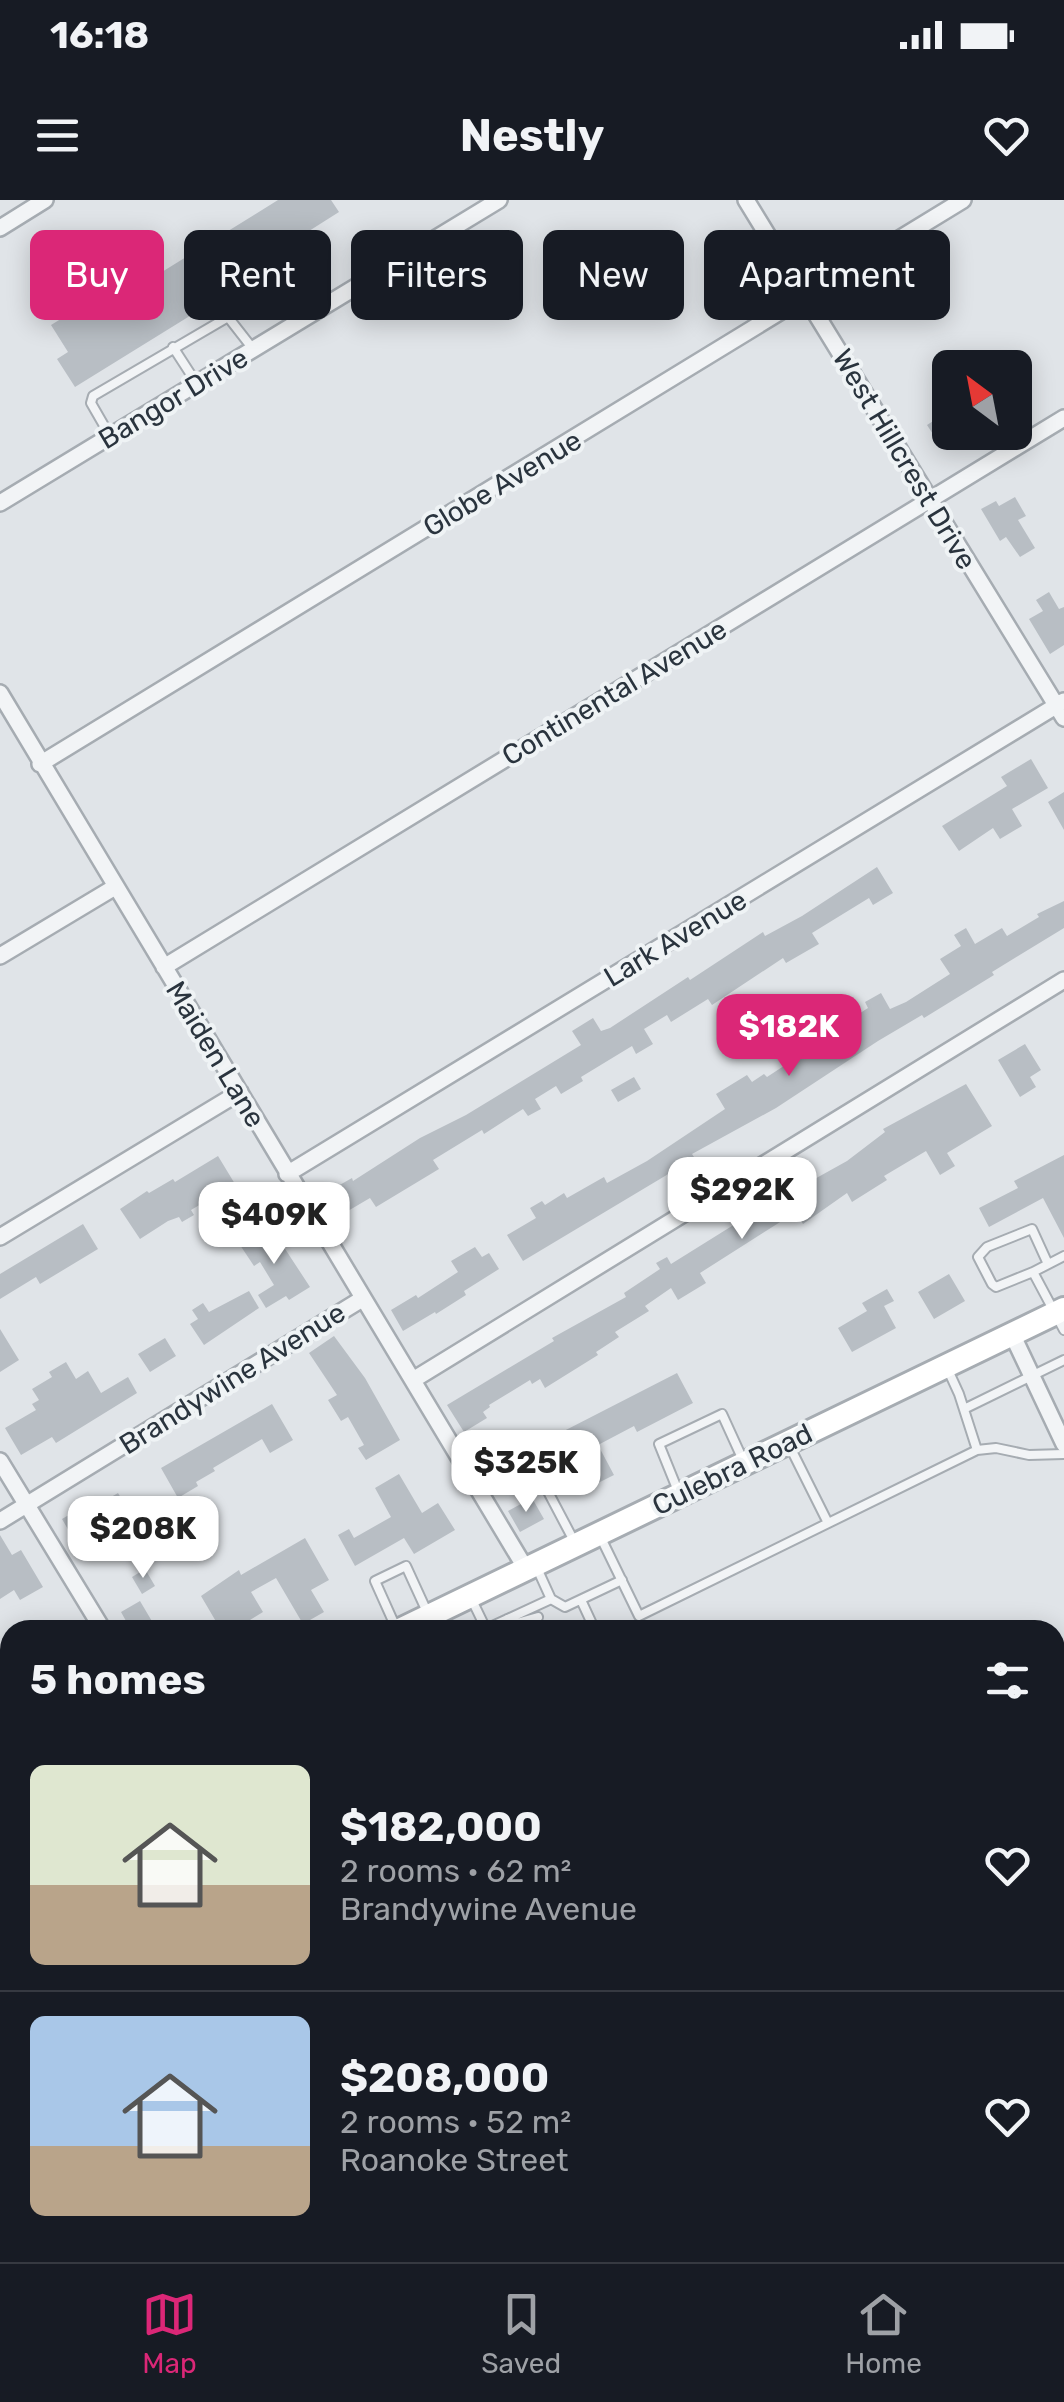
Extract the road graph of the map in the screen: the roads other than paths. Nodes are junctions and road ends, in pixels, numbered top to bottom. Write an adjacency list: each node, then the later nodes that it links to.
1 (45, 200): 5 (street)
2 (500, 200): 11 (street, Bangor Drive)
3 (746, 200): 6 (street, West Hillcrest Drive)
4 (963, 200): 7 (street, Globe Avenue)
5 (0, 228)
6 (765, 230)
7 (914, 230)
8 (768, 320): 19 (street, Globe Avenue)
9 (820, 320): 15 (street, West Hillcrest Drive)
10 (173, 347): 11 (lane); 12 (lane); 14 (lane)
11 (253, 349): 12 (street, Bangor Drive)
12 (196, 384): 14 (street, Bangor Drive)
13 (1064, 418): 15 (street, Continental Avenue)
14 (110, 436): 16 (street, Bangor Drive)
15 (929, 500): 18 (street, West Hillcrest Drive); 22 (street, Continental Avenue)
16 (0, 503)
17 (0, 693): 19 (street, Maiden Lane)
18 (1061, 708): 25 (street, Lark Avenue)
19 (40, 764): 20 (street, Maiden Lane)
20 (115, 886): 21 (street); 22 (street, Maiden Lane)
21 (0, 956)
22 (164, 967): 24 (street, Maiden Lane)
23 (1064, 980): 36 (street)
24 (240, 1092): 25 (street, Maiden Lane); 26 (street)
25 (287, 1174): 30 (street, Maiden Lane)
26 (0, 1237)
27 (1064, 1256): 28 (lane)
28 (1048, 1264): 29 (lane); 29 (lane)
29 (1033, 1272): 31 (lane)
30 (362, 1299): 36 (street, Maiden Lane); 46 (street, Brandywine Avenue)
31 (1061, 1317): 32 (main road, Culebra Road)
32 (1012, 1334): 34 (main road, Culebra Road); 35 (street)
33 (1064, 1360): 35 (lane)
34 (946, 1366): 37 (lane); 38 (main road, Culebra Road)
35 (1032, 1376): 37 (lane); 39 (street)
36 (413, 1380): 44 (street, Maiden Lane)
37 (964, 1409): 40 (lane)
38 (788, 1442): 43 (main road, Culebra Road); 48 (lane)
39 (1064, 1444)
40 (977, 1450): 41 (lane); 48 (lane)
41 (1064, 1454)
42 (0, 1461): 46 (street)
43 (745, 1463): 45 (main road, Culebra Road); 45 (lane)
44 (474, 1484): 50 (lane); 51 (street, Maiden Lane)
45 (680, 1495): 49 (main road, Culebra Road)
46 (27, 1504): 47 (street, Brandywine Avenue); 58 (street)
47 (0, 1521)
48 (828, 1524): 52 (lane)
49 (600, 1534): 50 (main road, Culebra Road); 52 (lane)
50 (576, 1545): 51 (main road, Culebra Road)
51 (530, 1567): 53 (main road, Culebra Road); 54 (lane)
52 (622, 1580): 55 (lane)
53 (470, 1596): 56 (main road, Culebra Road); 61 (lane)
54 (551, 1598): 55 (lane); 62 (lane)
55 (581, 1600): 64 (lane)
56 (430, 1616): 59 (lane); 60 (main road, Culebra Road)
57 (538, 1618): 63 (lane)
58 (97, 1620)
59 (393, 1620)
60 (421, 1620)
61 (481, 1620)
62 (518, 1620)
63 (531, 1620)
64 (590, 1620)

